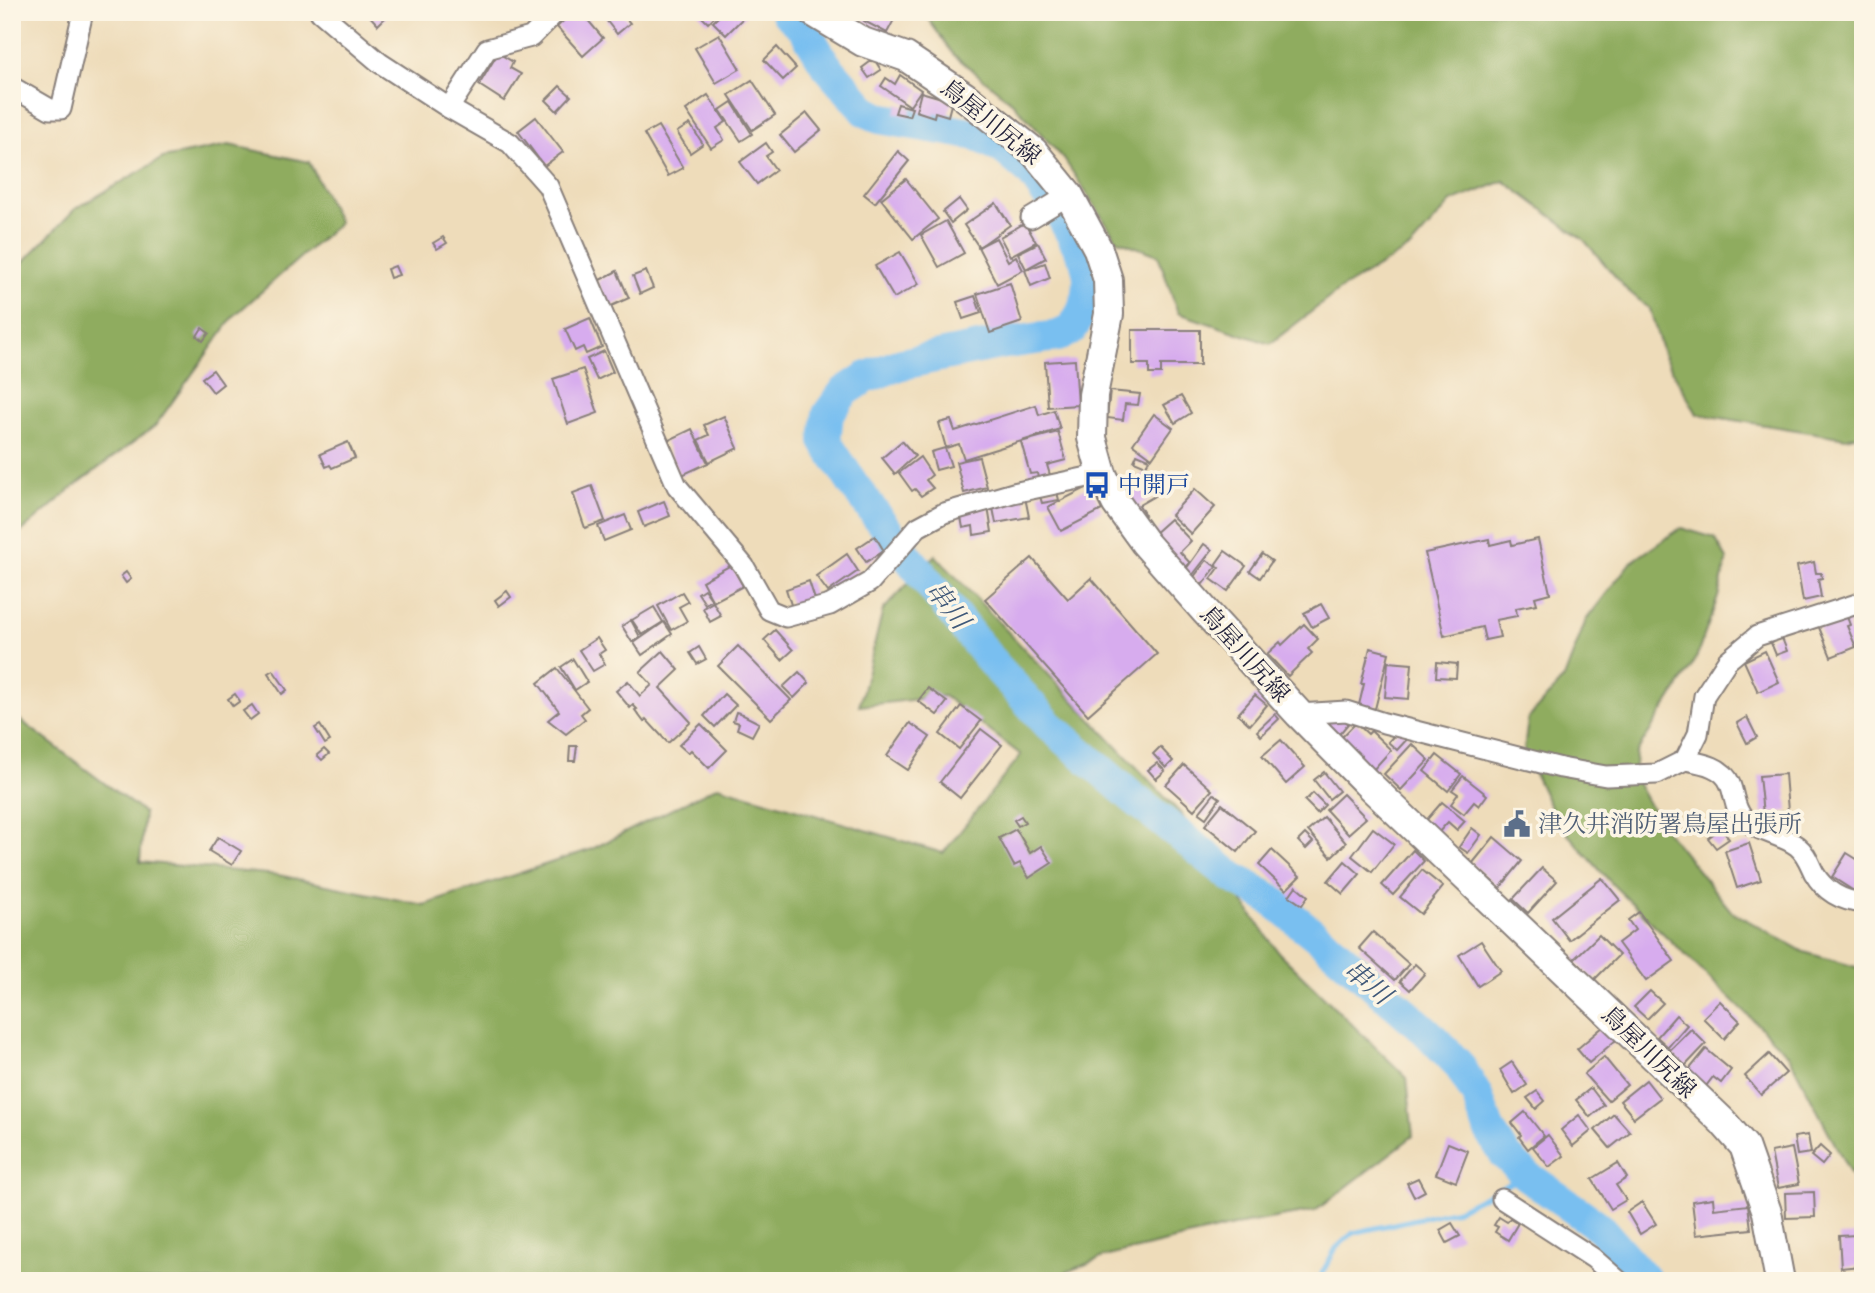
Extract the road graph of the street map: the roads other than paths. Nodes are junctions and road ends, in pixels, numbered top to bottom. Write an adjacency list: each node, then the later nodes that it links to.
1 (83, 12): 5 (street)
2 (320, 12): 6 (street)
3 (556, 12): 6 (street)
4 (813, 12): 7 (main road, 鳥屋川尻線)
5 (12, 87)
6 (449, 108): 9 (street)
7 (1064, 198): 8 (street); 9 (main road, 鳥屋川尻線)
8 (1031, 218)
9 (1102, 474): 11 (main road, 鳥屋川尻線)
10 (1863, 602): 12 (street)
11 (1299, 714): 12 (street); 16 (main road, 鳥屋川尻線)
12 (1685, 760): 13 (street)
13 (1863, 903)
14 (1502, 1199): 15 (street)
15 (1619, 1281)
16 (1780, 1281)

